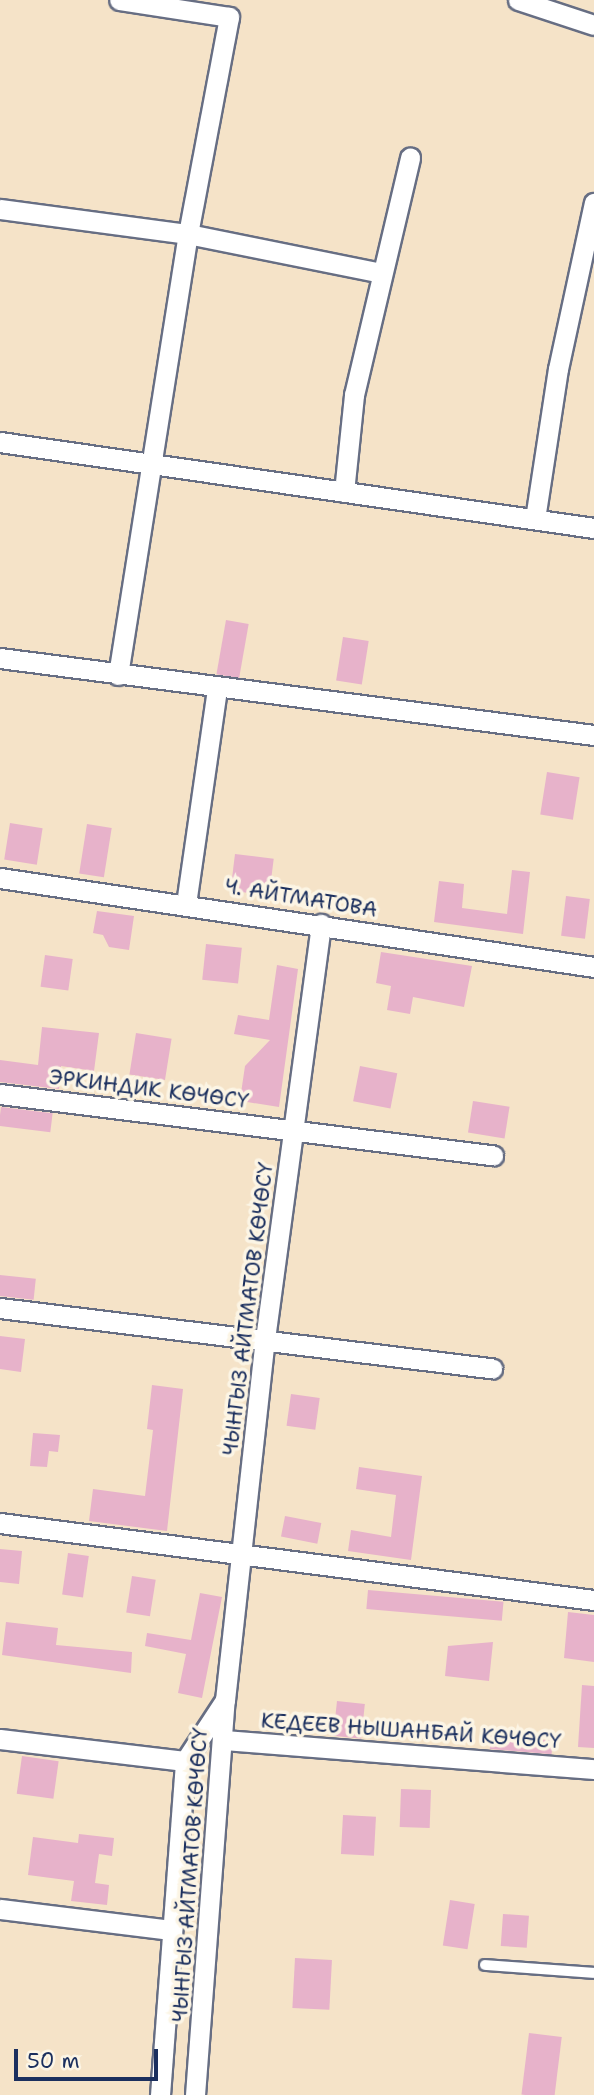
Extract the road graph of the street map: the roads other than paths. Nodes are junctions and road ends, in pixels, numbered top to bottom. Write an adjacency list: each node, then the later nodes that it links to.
1 (120, 0): 7 (street)
2 (518, 0): 3 (street)
3 (594, 25)
4 (410, 158): 8 (street)
5 (594, 203): 12 (street)
6 (0, 209): 7 (street)
7 (188, 234): 8 (street); 10 (street)
8 (382, 273): 11 (street)
9 (0, 442): 10 (street)
10 (152, 464): 11 (street); 15 (street)
11 (344, 492): 12 (street)
12 (536, 519): 13 (street)
13 (594, 528)
14 (0, 658): 15 (street)
15 (118, 675): 16 (street)
16 (217, 689): 17 (street); 19 (street)
17 (594, 734)
18 (0, 878): 19 (street, Ч. АЙТМАТОВА)
19 (186, 904): 20 (street, Ч. АЙТМАТОВА)
20 (321, 924): 21 (street, Ч. АЙТМАТОВА); 23 (street, ЧЫНГЫЗ АЙТМАТОВ КӨЧӨСҮ)
21 (594, 967)
22 (0, 1094): 23 (street, ЭРКИНДИК КӨЧӨСҮ)
23 (292, 1129): 24 (street, ЭРКИНДИК КӨЧӨСҮ); 26 (street, ЧЫНГЫЗ АЙТМАТОВ КӨЧӨСҮ)
24 (493, 1155)
25 (0, 1308): 26 (street)
26 (265, 1339): 27 (street); 29 (street, ЧЫНГЫЗ АЙТМАТОВ КӨЧӨСҮ)
27 (492, 1368)
28 (0, 1522): 29 (street)
29 (242, 1555): 30 (street); 31 (street, ЧЫНГЫЗ АЙТМАТОВ КӨЧӨСҮ)
30 (594, 1600)
31 (225, 1700): 33 (street, ЧЫНГЫЗ АЙТМАТОВ КӨЧӨСҮ); 34 (street, ЧЫНГЫЗ АЙТМАТОВ КӨЧӨСҮ)
32 (0, 1740): 34 (street)
33 (224, 1740): 35 (street, КЕДЕЕВ НЫШАНБАЙ КӨЧӨСҮ); 41 (street, ЧЫНГЫЗ АЙТМАТОВ КӨЧӨСҮ)
34 (186, 1761): 37 (street, ЧЫНГЫЗ АЙТМАТОВ КӨЧӨСҮ)
35 (594, 1769)
36 (0, 1909): 37 (street)
37 (172, 1930): 40 (street, ЧЫНГЫЗ АЙТМАТОВ КӨЧӨСҮ)
38 (485, 1965): 39 (lane)
39 (594, 1973)
40 (160, 2095)
41 (195, 2095)

